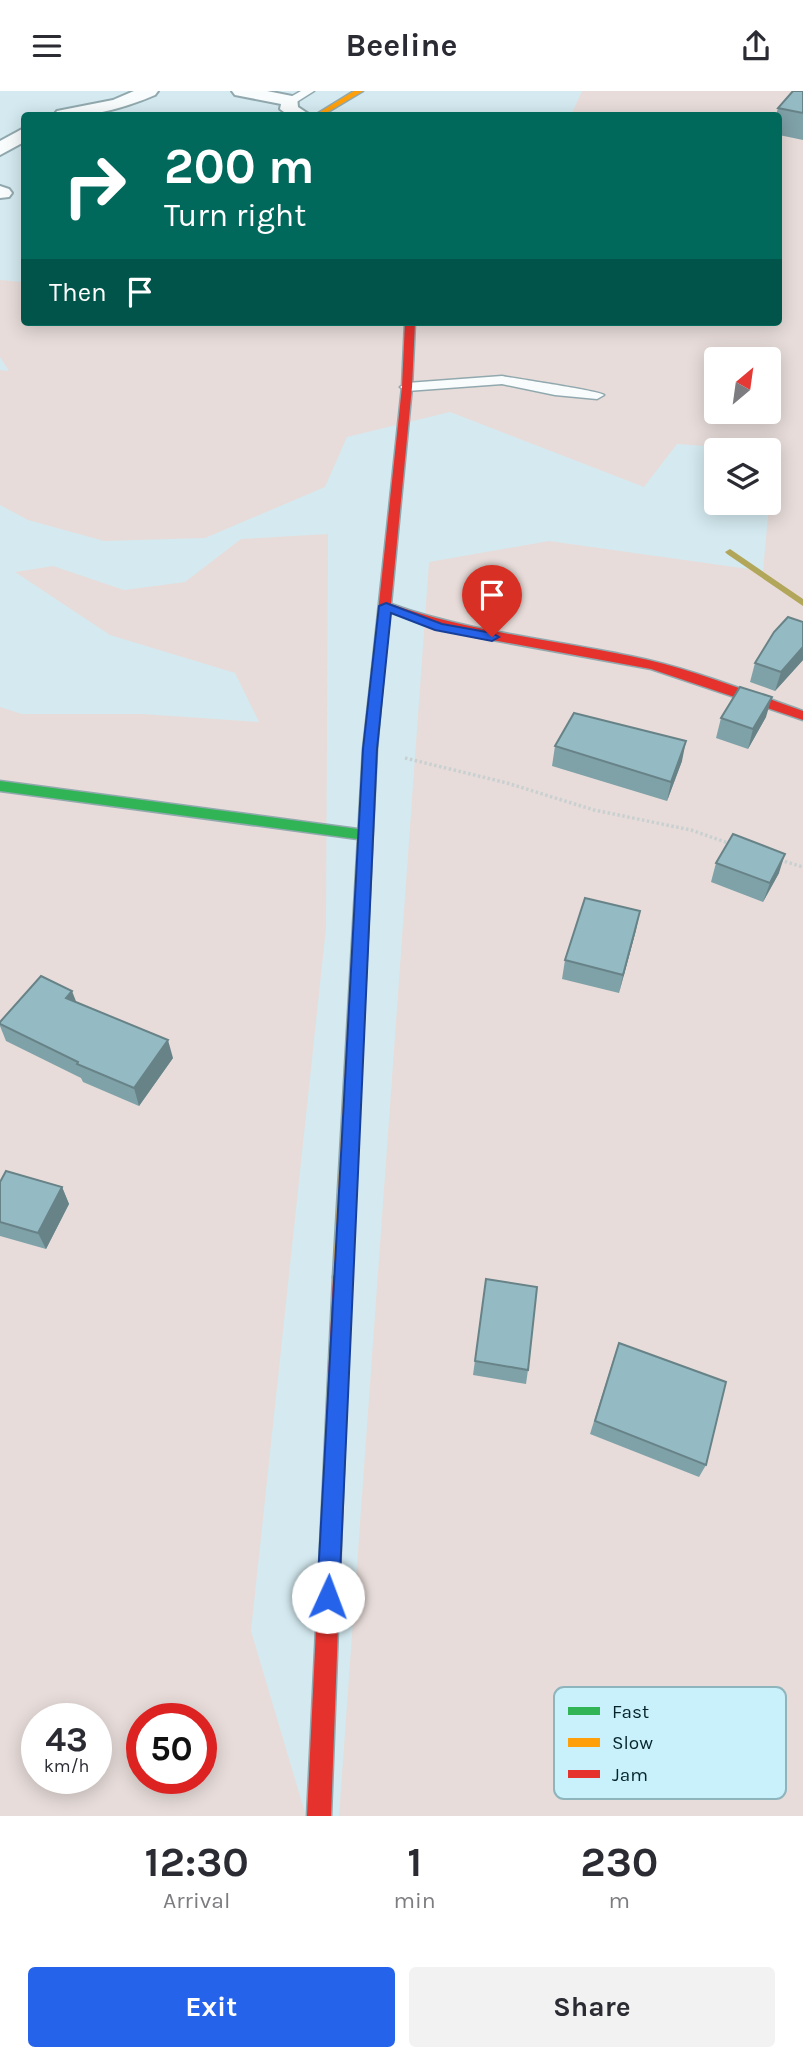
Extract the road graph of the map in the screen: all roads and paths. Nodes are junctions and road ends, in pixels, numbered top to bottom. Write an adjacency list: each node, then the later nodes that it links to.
1 (149, 91): 6 (street)
2 (241, 91): 5 (street)
3 (309, 91): 5 (lane)
4 (359, 91): 7 (main road)
5 (296, 108)
6 (78, 112)
7 (324, 112)
8 (21, 136): 9 (street)
9 (0, 149)
10 (410, 326): 11 (main road)
11 (407, 387): 12 (lane); 13 (main road)
12 (597, 395)
13 (386, 606): 14 (main road); 15 (main road)
14 (803, 716)
15 (370, 749): 17 (main road); 18 (path)
16 (0, 786): 17 (main road)
17 (365, 835): 21 (main road)
18 (741, 847)
19 (778, 859): 20 (path)
20 (803, 867)
21 (319, 1816)

